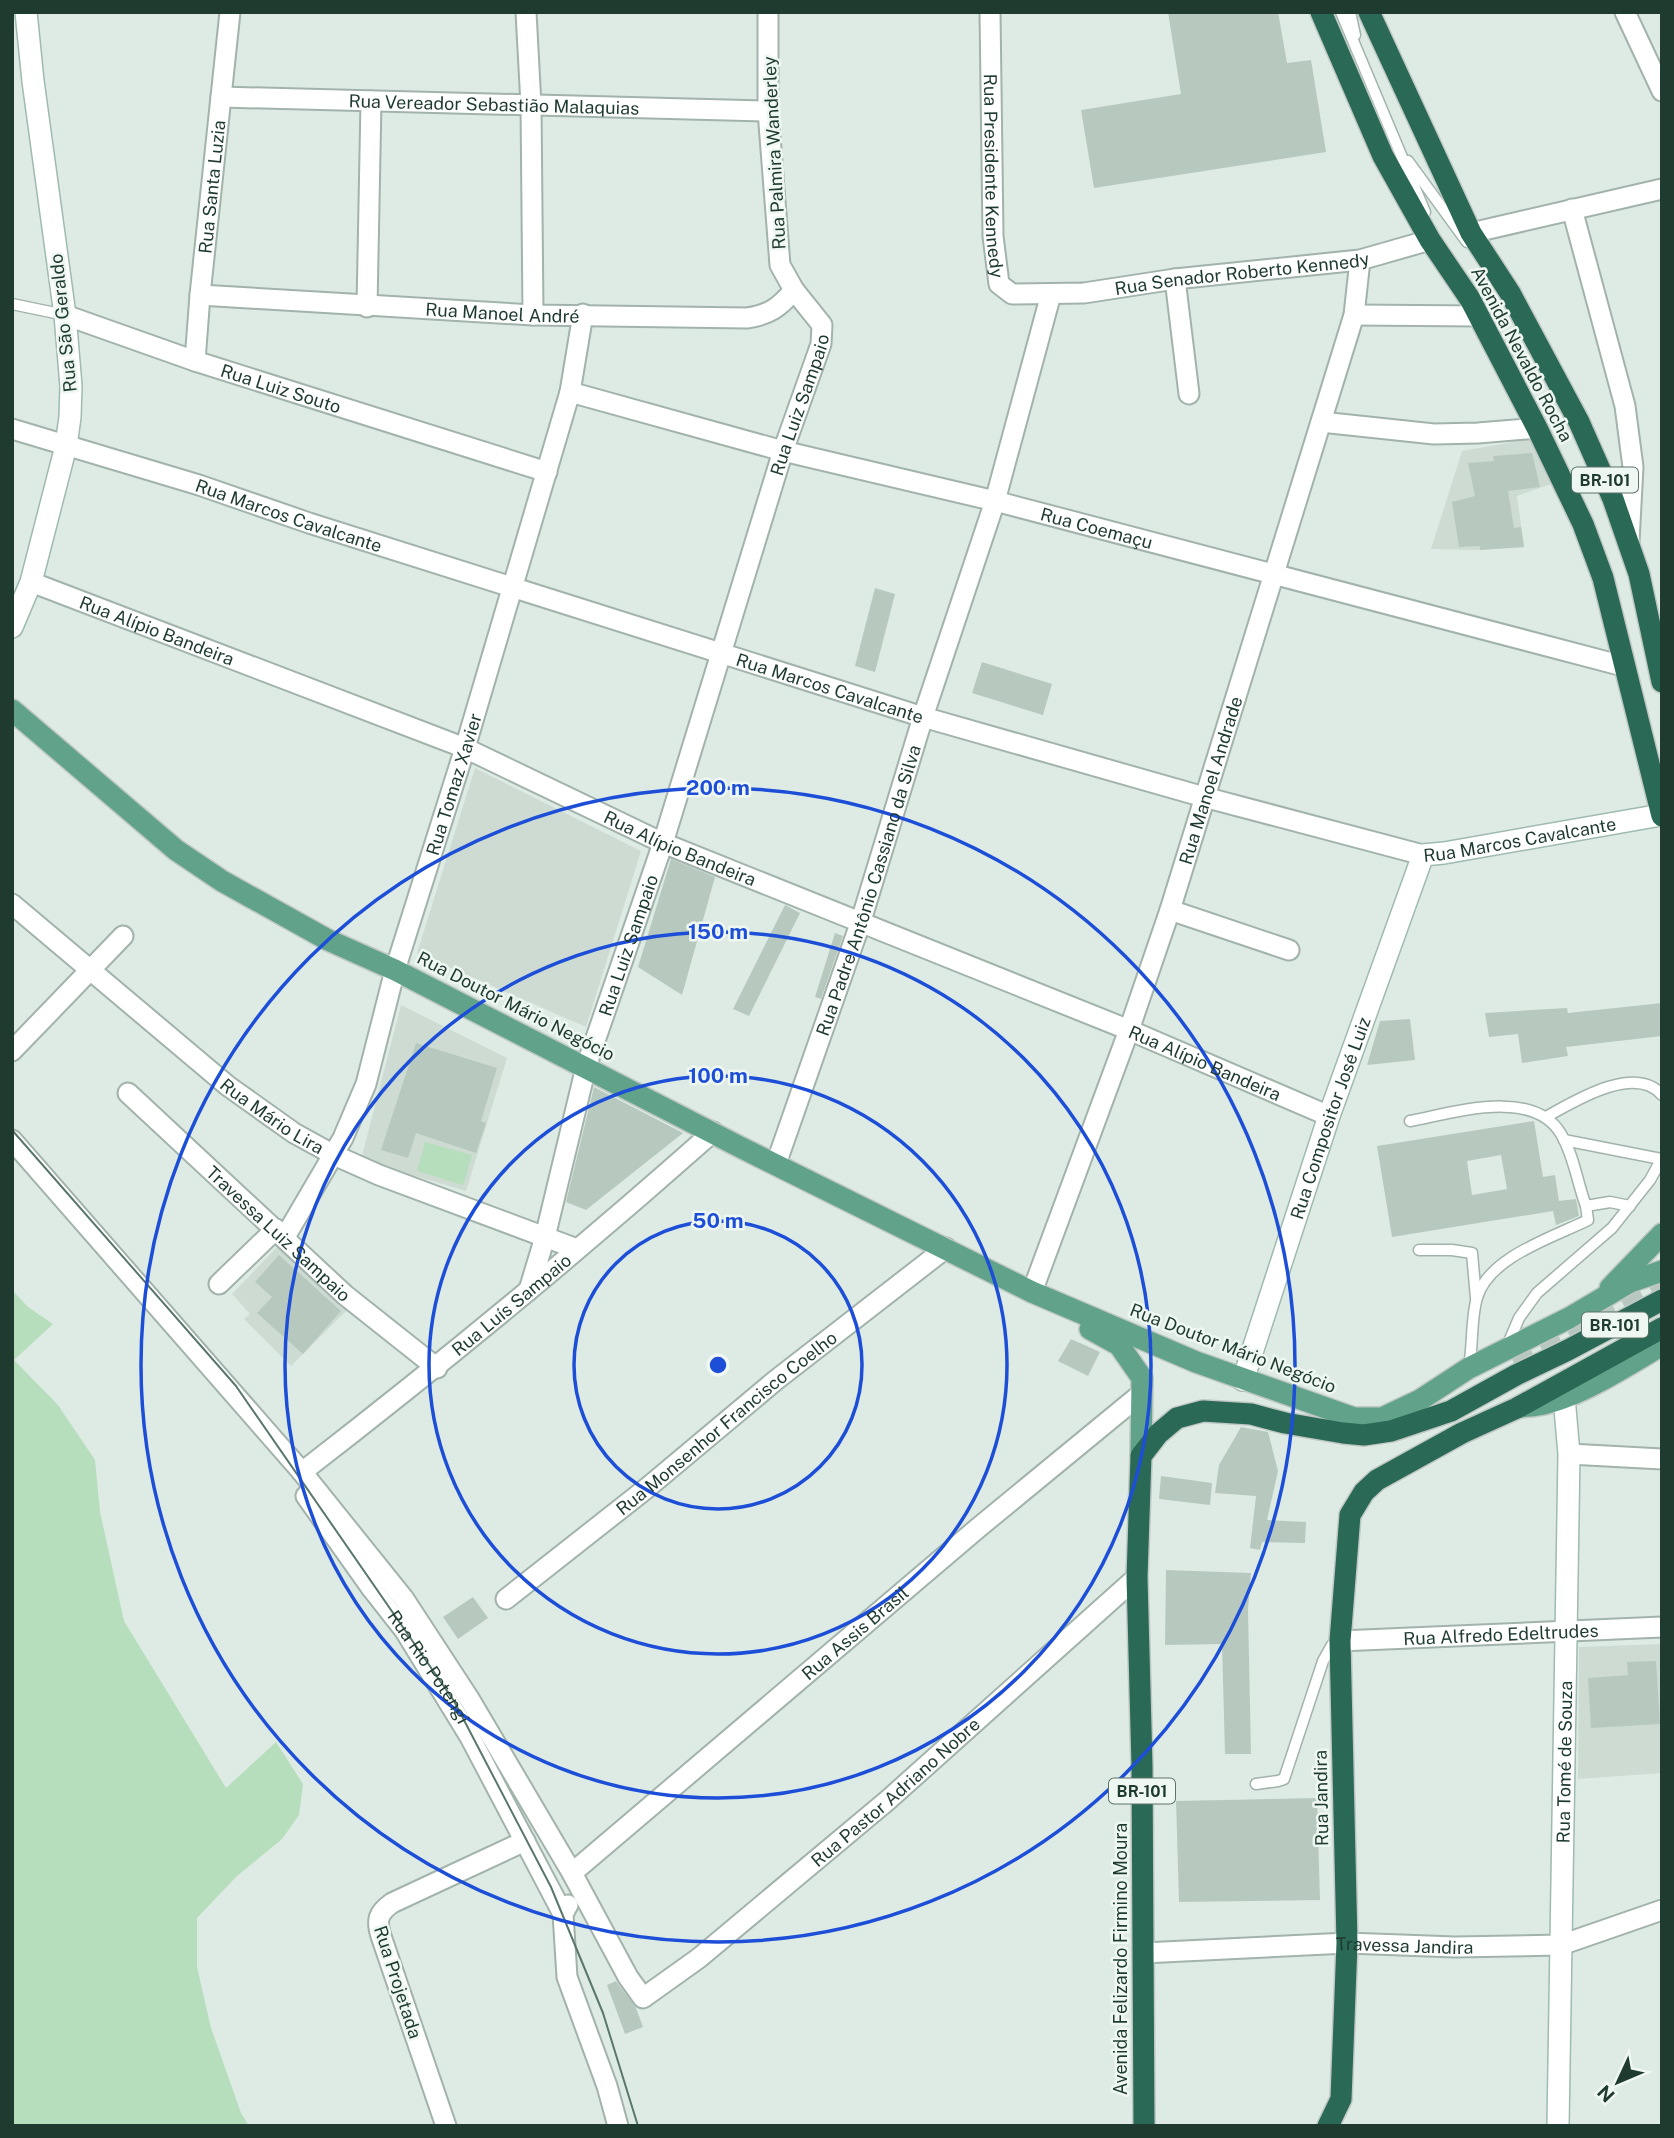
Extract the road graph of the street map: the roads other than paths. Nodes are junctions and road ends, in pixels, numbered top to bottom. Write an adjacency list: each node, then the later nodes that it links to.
1 (230, 12): 14 (street, Rua Santa Luzia)
2 (526, 12): 16 (street)
3 (768, 12): 17 (street, Rua Palmira Wanderley)
4 (990, 12): 28 (street, Rua Presidente Kennedy)
5 (1321, 12): 22 (highway, Avenida Nevaldo Rocha / BR-101)
6 (1341, 12): 11 (lane)
7 (1350, 12): 11 (lane)
8 (1369, 12): 21 (highway, Avenida Nevaldo Rocha / BR-101)
9 (1625, 12): 13 (street)
10 (22, 22): 12 (street, Rua São Geraldo)
11 (1360, 59): 18 (lane)
12 (22, 82): 33 (street, Rua São Geraldo)
13 (1662, 91)
14 (221, 97): 15 (street, Rua Vereador Sebastião Malaquias); 29 (street, Rua Santa Luzia)
15 (371, 101): 16 (street, Rua Vereador Sebastião Malaquias); 31 (street)
16 (531, 105): 17 (street, Rua Vereador Sebastião Malaquias); 34 (street)
17 (768, 111): 26 (street, Rua Palmira Wanderley)
18 (1398, 146): 24 (lane); 27 (lane)
19 (1662, 189): 20 (street)
20 (1572, 209): 21 (street); 47 (street, Avenida Nevaldo Rocha)
21 (1471, 233): 27 (highway, Avenida Nevaldo Rocha / BR-101)
22 (1430, 240): 23 (street, Rua Senador Roberto Kennedy); 24 (highway, Avenida Nevaldo Rocha / BR-101)
23 (1360, 260): 25 (street, Rua Senador Roberto Kennedy); 35 (street, Rua Manoel Andrade)
24 (1445, 261): 36 (highway, Avenida Nevaldo Rocha / BR-101)
25 (1175, 279): 28 (street, Rua Senador Roberto Kennedy); 39 (street)
26 (794, 290): 32 (street, Rua Manoel André); 44 (street, Rua Luiz Sampaio)
27 (1510, 293): 47 (highway, Avenida Nevaldo Rocha / BR-101)
28 (1051, 294): 46 (street, Rua Padre Antônio Cassiano da Silva)
29 (200, 295): 31 (street, Rua Manoel André); 37 (street, Rua Santa Luzia)
30 (12, 304): 33 (lane, Rua Luiz Souto)
31 (367, 307): 34 (street, Rua Manoel André)
32 (583, 314): 34 (street, Rua Manoel André); 38 (street, Rua Tomaz Xavier)
33 (65, 315): 37 (street, Rua Luiz Souto); 43 (street, Rua São Geraldo)
34 (533, 315)
35 (1354, 315): 36 (street); 40 (street, Rua Manoel Andrade)
36 (1479, 316): 41 (highway, Avenida Nevaldo Rocha / BR-101)
37 (195, 360): 45 (street, Rua Luiz Souto)
38 (570, 392): 44 (street, Rua Coemaçu); 45 (street, Rua Tomaz Xavier)
39 (1189, 394)
40 (1321, 422): 41 (street); 48 (street, Rua Manoel Andrade)
41 (1537, 428): 53 (highway, Avenida Nevaldo Rocha / BR-101)
42 (12, 429): 43 (street, Rua Marcos Cavalcante)
43 (66, 446): 49 (street, Rua São Geraldo); 50 (street, Rua Marcos Cavalcante)
44 (783, 451): 46 (street, Rua Coemaçu); 52 (street, Rua Luiz Sampaio)
45 (547, 472): 50 (street, Rua Tomaz Xavier)
46 (995, 501): 48 (street, Rua Coemaçu); 56 (street, Rua Padre Antônio Cassiano da Silva)
47 (1629, 542): 54 (highway, Avenida Nevaldo Rocha / BR-101)
48 (1273, 573): 53 (street, Rua Coemaçu); 58 (street, Rua Manoel Andrade)
49 (30, 582): 51 (street, Rua São Geraldo); 57 (street, Rua Alípio Bandeira)
50 (513, 587): 52 (street, Rua Marcos Cavalcante); 57 (street, Rua Tomaz Xavier)
51 (12, 627)
52 (720, 653): 56 (street, Rua Marcos Cavalcante); 60 (street, Rua Luiz Sampaio)
53 (1623, 666): 59 (highway, Avenida Nevaldo Rocha / BR-101)
54 (1662, 682)
55 (12, 710): 67 (main road, Rua Doutor Mário Negócio)
56 (923, 718): 58 (street, Rua Marcos Cavalcante); 64 (street, Rua Padre Antônio Cassiano da Silva)
57 (465, 748): 60 (street, Rua Alípio Bandeira); 67 (street, Rua Tomaz Xavier)
58 (1204, 797): 61 (street, Rua Marcos Cavalcante); 63 (street, Rua Manoel Andrade)
59 (1662, 816): 61 (street, Rua Marcos Cavalcante)
60 (663, 843): 64 (street, Rua Alípio Bandeira); 71 (street, Rua Luiz Sampaio)
61 (1423, 855): 74 (street, Rua Compositor José Luiz)
62 (12, 904): 68 (street, Rua Mário Lira)
63 (1170, 910): 66 (street); 69 (street, Rua Manoel Andrade)
64 (860, 924): 69 (street, Rua Alípio Bandeira); 82 (street, Rua Padre Antônio Cassiano da Silva)
65 (123, 936): 68 (street)
66 (1289, 950)
67 (395, 971): 71 (main road, Rua Doutor Mário Negócio); 80 (street, Rua Tomaz Xavier)
68 (91, 972): 70 (street); 80 (street, Rua Mário Lira)
69 (1129, 1030): 74 (street, Rua Alípio Bandeira); 94 (street, Rua Manoel Andrade)
70 (12, 1051)
71 (586, 1067): 77 (main road, Rua Doutor Mário Negócio); 87 (street, Rua Luiz Sampaio)
72 (128, 1093): 85 (street, Travessa Luiz Sampaio)
73 (1662, 1095): 75 (lane)
74 (1329, 1116): 103 (street, Rua Compositor José Luiz)
75 (1546, 1118): 76 (lane); 79 (lane)
76 (1410, 1121)
77 (713, 1132): 82 (main road, Rua Doutor Mário Negócio); 89 (street, Rua Luís Sampaio)
78 (12, 1140): 108 (street, Rua Rio Potengi)
79 (1564, 1140): 81 (lane); 83 (lane)
80 (334, 1155): 85 (street, Rua Tomaz Xavier); 87 (street, Rua Mário Lira)
81 (1662, 1159): 84 (lane)
82 (776, 1164): 88 (main road, Rua Doutor Mário Negócio)
83 (1586, 1206): 84 (lane); 95 (lane)
84 (1630, 1206): 100 (lane)
85 (280, 1233): 92 (street, Rua Tomaz Xavier); 101 (street, Travessa Luiz Sampaio)
86 (1662, 1234): 96 (main road, Rua Doutor Mário Negócio)
87 (545, 1237): 89 (street, Rua Mário Lira); 93 (street, Rua Luiz Sampaio)
88 (946, 1248): 94 (main road, Rua Doutor Mário Negócio); 114 (street, Rua Monsenhor Francisco Coelho)
89 (577, 1249): 93 (street, Rua Luís Sampaio)
90 (1419, 1250): 95 (lane)
91 (1662, 1271): 96 (main road, Rua Doutor Mário Negócio)
92 (219, 1284)
93 (529, 1290): 101 (street, Rua Luís Sampaio)
94 (1032, 1292): 103 (main road, Rua Doutor Mário Negócio); 104 (main road, Rua Doutor Mário Negócio)
95 (1476, 1298): 102 (lane)
96 (1602, 1298): 100 (main road, Rua Doutor Mário Negócio)
97 (1662, 1300): 107 (highway, BR-101)
98 (1662, 1328): 106 (highway, BR-101)
99 (1662, 1345): 105 (main road)
100 (1509, 1357): 102 (main road, Rua Doutor Mário Negócio); 107 (highway)
101 (437, 1368): 112 (street, Rua Luís Sampaio)
102 (1469, 1368): 103 (main road, Rua Doutor Mário Negócio)
103 (1243, 1380)
104 (1141, 1394): 110 (main road, Rua Doutor Mário Negócio); 120 (street, Rua Assis Brasil)
105 (1564, 1397): 106 (main road); 109 (street, Rua Tomé de Souza)
106 (1517, 1408): 117 (highway, Rua Jandira / BR-101)
107 (1391, 1431): 110 (highway, BR-101)
108 (269, 1434): 112 (street, Rua Rio Potengi); 119 (street, Rua Rio Potengi)
109 (1569, 1454): 111 (street); 116 (street, Rua Tomé de Souza)
110 (1141, 1456): 113 (highway, Avenida Felizardo Firmino Moura / BR-101)
111 (1662, 1459)
112 (302, 1472): 120 (street, Rua Rio Potengi)
113 (1137, 1577): 125 (highway, Avenida Felizardo Firmino Moura / BR-101); 126 (street, Rua Pastor Adriano Nobre)
114 (506, 1599)
115 (1662, 1627): 116 (street, Rua Alfredo Edeltrudes)
116 (1566, 1630): 117 (street, Rua Alfredo Edeltrudes); 124 (street, Rua Tomé de Souza)
117 (1340, 1641): 118 (lane); 123 (highway, Rua Jandira / BR-101)
118 (1256, 1784)
119 (525, 1841): 122 (street, Rua Rio Potengi); 128 (street, Rua Projetada)
120 (572, 1873): 122 (street, Rua Rio Potengi); 126 (street, Rua Rio Potengi)
121 (1662, 1910): 124 (street, Travessa Jandira)
122 (563, 1914): 129 (street, Rua Rio Potengi)
123 (1347, 1944): 124 (street, Travessa Jandira); 125 (street, Travessa Jandira); 127 (highway, Rua Jandira / BR-101)
124 (1561, 1945): 133 (street, Rua Tomé de Souza)
125 (1143, 1953): 130 (highway, Avenida Felizardo Firmino Moura / BR-101)
126 (643, 1998)
127 (1341, 2099): 131 (highway, BR-101); 132 (street, Rua Jandira)
128 (446, 2126)
129 (618, 2126)
130 (1144, 2126)
131 (1328, 2126)
132 (1341, 2126)
133 (1558, 2126)

